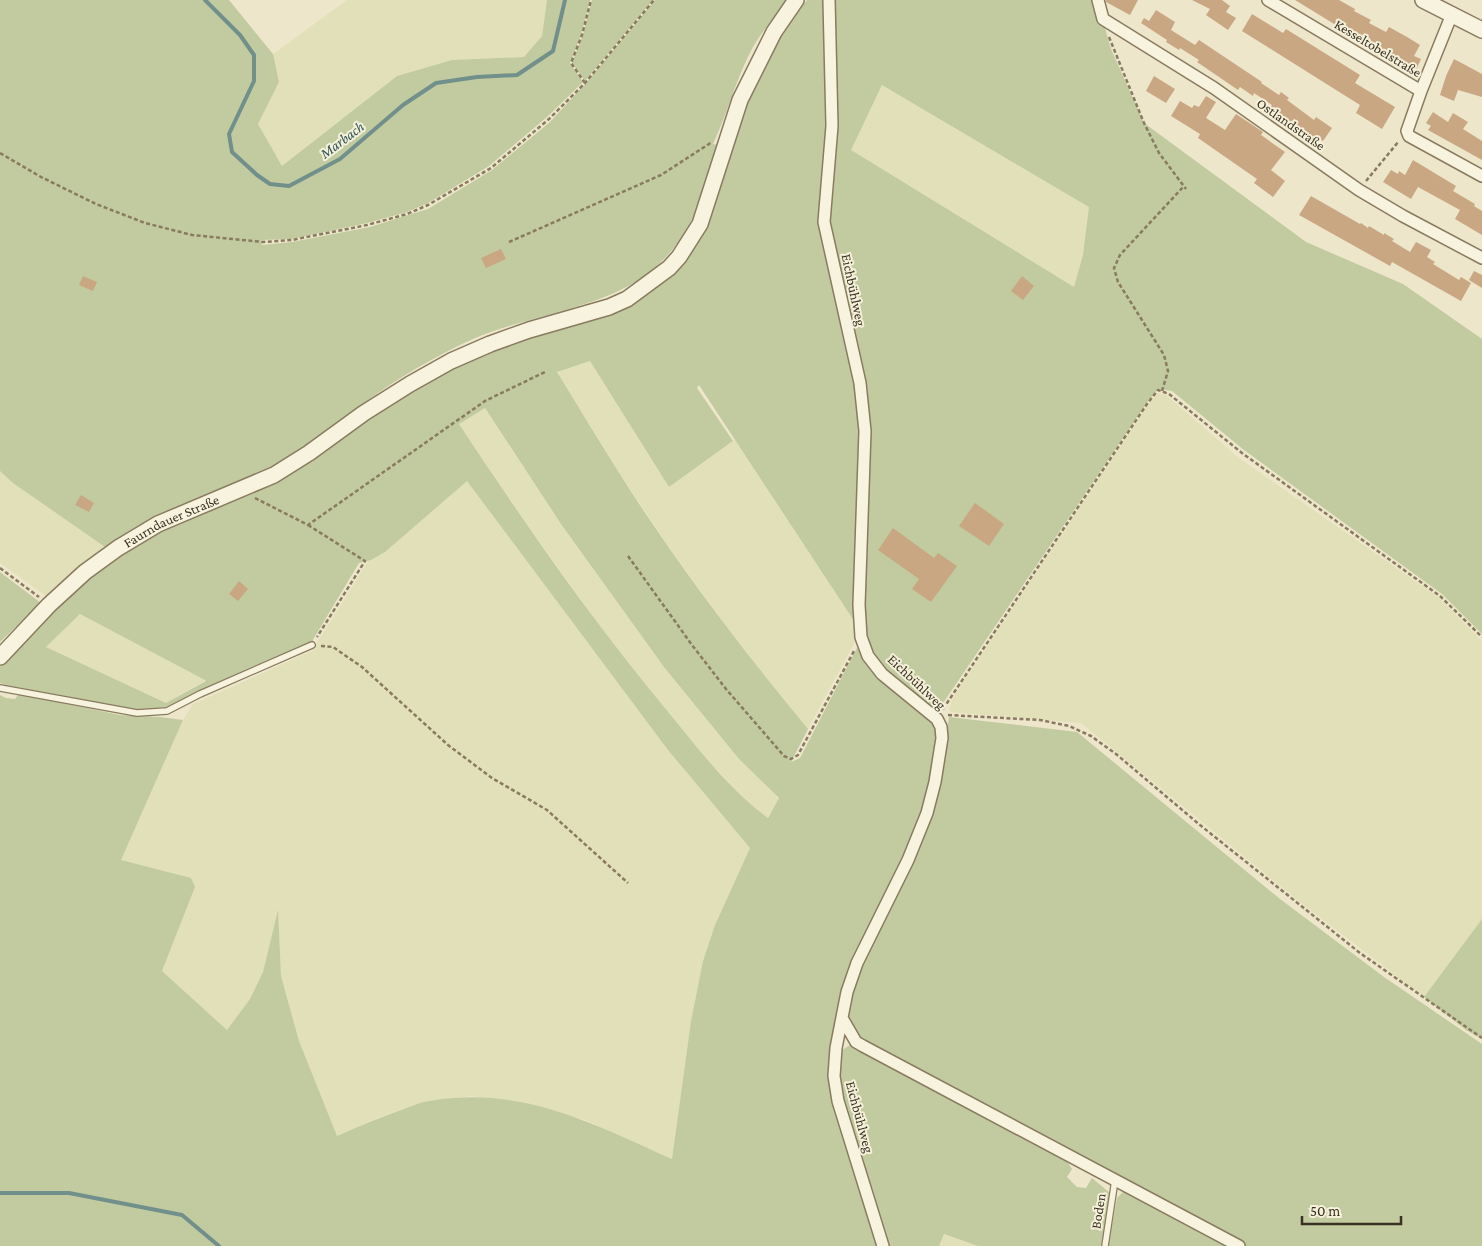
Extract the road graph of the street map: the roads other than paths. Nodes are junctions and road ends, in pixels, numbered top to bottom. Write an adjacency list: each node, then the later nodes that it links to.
1 (796, 0): 12 (street, Faurndauer Straße)
2 (828, 0): 14 (street, Eichbühlweg)
3 (1098, 0): 10 (street, Ostlandstraße)
4 (1268, 0): 8 (street, Kesseltobelstraße)
5 (1423, 0): 6 (street)
6 (1452, 14): 7 (street); 8 (street, Kesseltobelstraße)
7 (1482, 30)
8 (1421, 91): 9 (street, Kesseltobelstraße)
9 (1482, 176)
10 (1482, 258)
11 (312, 645): 13 (lane)
12 (0, 657)
13 (0, 688)
14 (842, 1018): 15 (street); 16 (street, Eichbühlweg)
15 (1115, 1180): 17 (lane, Boden); 18 (street)
16 (883, 1246)
17 (1105, 1246)
18 (1239, 1246)

